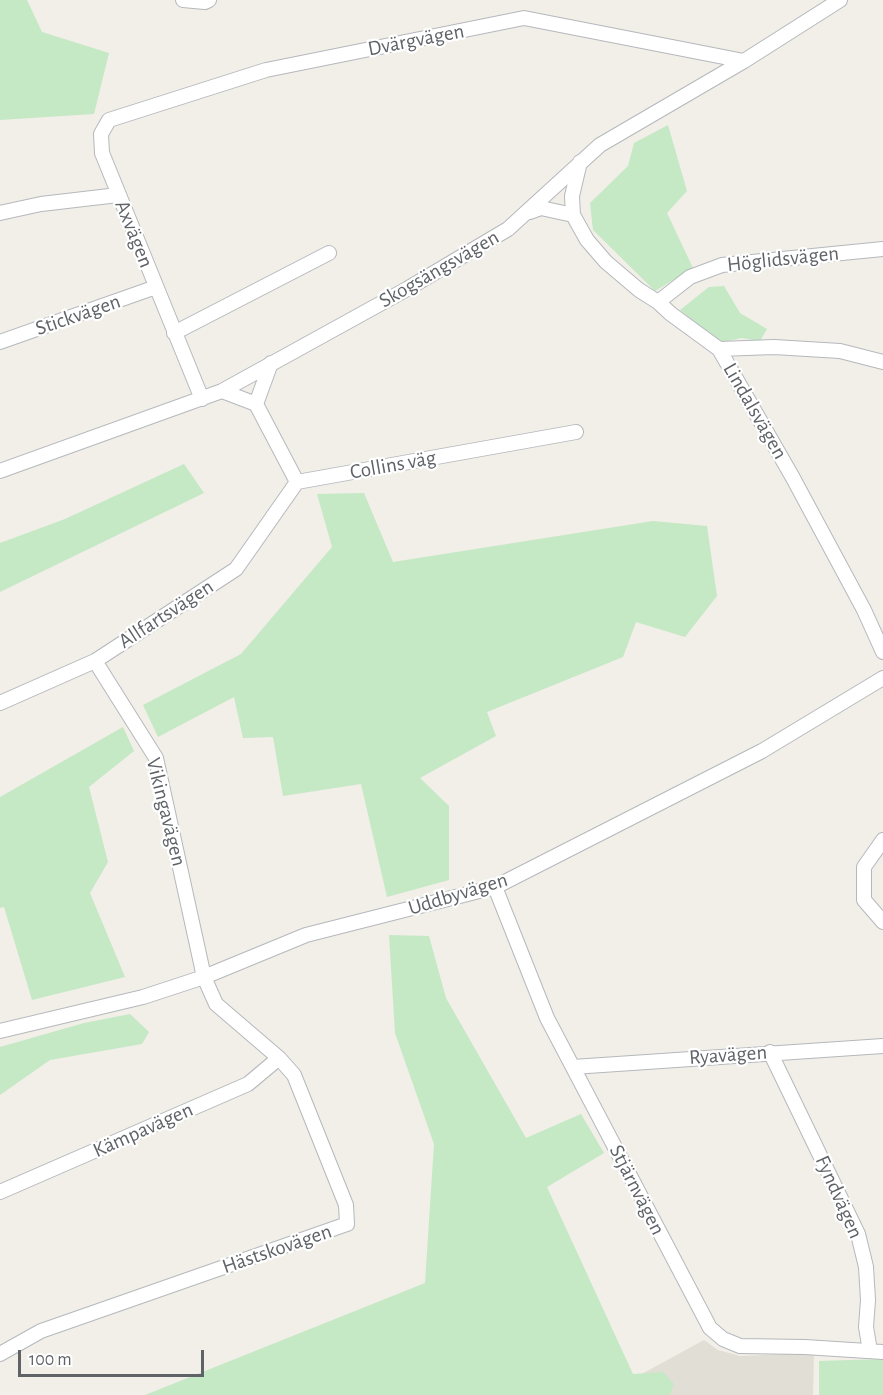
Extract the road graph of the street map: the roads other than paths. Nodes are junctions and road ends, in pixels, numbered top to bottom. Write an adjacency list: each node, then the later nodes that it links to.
1 (183, 0): 2 (street)
2 (209, 0)
3 (840, 0): 4 (street, Skogsängsvägen)
4 (744, 61): 5 (street, Dvärgvägen); 6 (street, Skogsängsvägen)
5 (101, 134): 7 (street, Axvägen)
6 (580, 162): 8 (street, Skogsängsvägen); 10 (street)
7 (118, 195): 9 (street); 13 (street, Axvägen)
8 (528, 212): 10 (street); 19 (street, Skogsängsvägen)
9 (0, 213)
10 (573, 215): 14 (street, Lindalsvägen)
11 (883, 249): 14 (street, Höglidsvägen)
12 (329, 253): 15 (street)
13 (156, 288): 15 (street, Axvägen); 16 (street, Stickvägen)
14 (658, 302): 17 (street, Lindalsvägen)
15 (174, 333): 21 (street, Axvägen)
16 (0, 342)
17 (719, 349): 18 (street); 26 (street, Lindalsvägen)
18 (883, 362)
19 (271, 363): 20 (street, Skogsängsvägen); 22 (street)
20 (222, 391): 21 (street, Skogsängsvägen); 22 (street)
21 (202, 399): 24 (street, Skogsängsvägen)
22 (256, 404): 25 (street)
23 (576, 432): 25 (street, Collins väg)
24 (0, 471)
25 (297, 482): 27 (street, Allfartsvägen)
26 (883, 652)
27 (95, 661): 29 (street, Allfartsvägen); 33 (street, Vikingavägen)
28 (883, 678): 31 (street, Uddbyvägen)
29 (0, 703)
30 (883, 840): 32 (street)
31 (495, 887): 33 (street, Uddbyvägen); 38 (street, Stjärnvägen)
32 (883, 922)
33 (204, 977): 34 (street, Uddbyvägen); 37 (street, Hästskovägen)
34 (0, 1031)
35 (883, 1046): 36 (street, Ryavägen)
36 (770, 1052): 38 (street, Ryavägen); 40 (street, Fyndvägen)
37 (279, 1058): 39 (street, Kämpavägen); 41 (street, Hästskovägen)
38 (573, 1066): 40 (street, Stjärnvägen)
39 (0, 1192)
40 (877, 1351)
41 (0, 1354)

